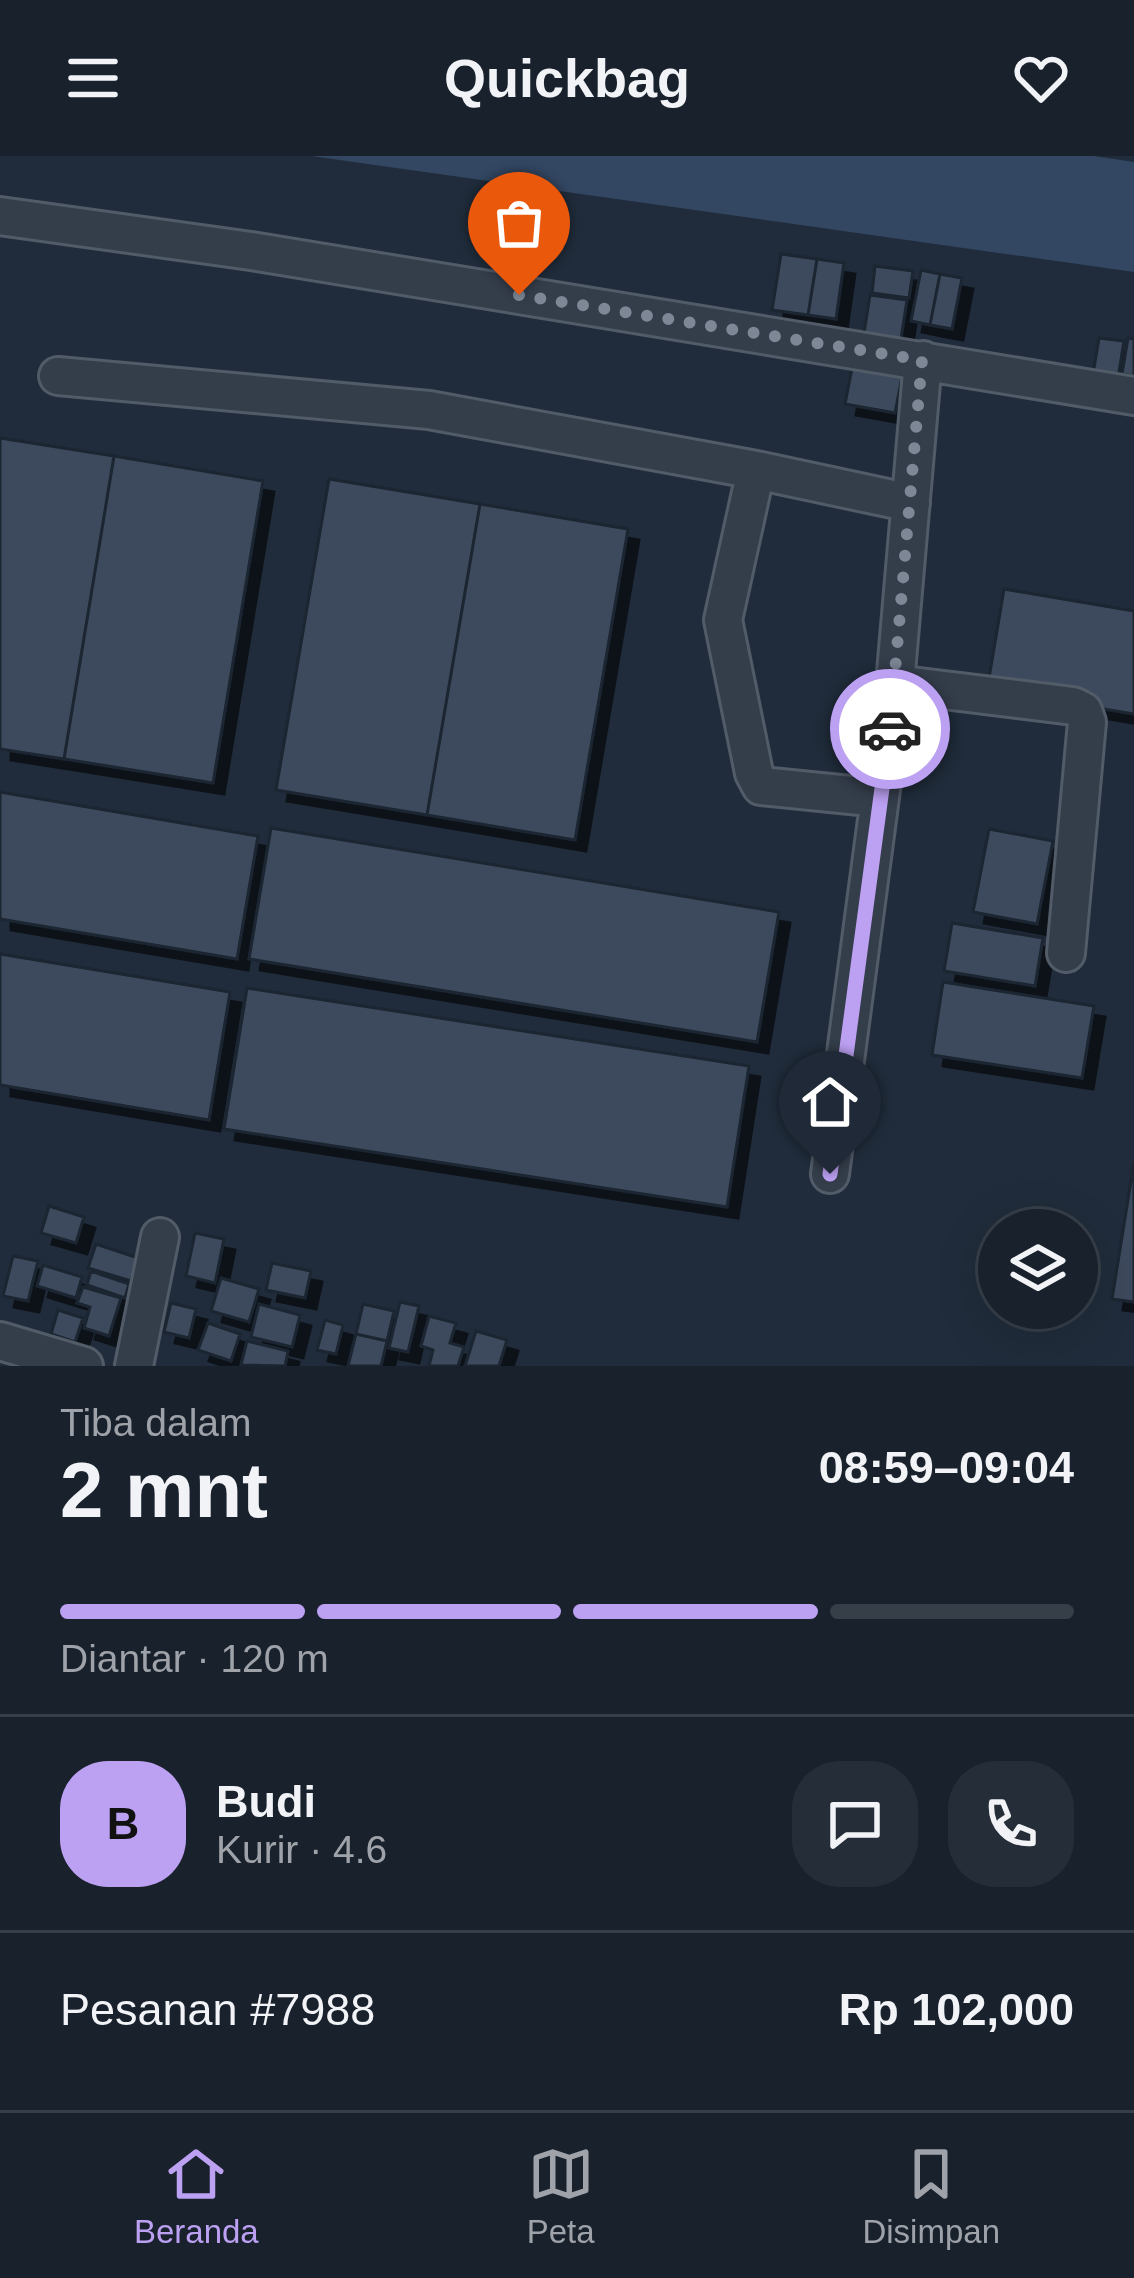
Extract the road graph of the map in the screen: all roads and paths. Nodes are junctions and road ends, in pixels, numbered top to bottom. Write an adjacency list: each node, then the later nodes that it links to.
1 (0, 216): 2 (street)
2 (922, 360): 4 (street); 6 (street)
3 (58, 376): 5 (street)
4 (1134, 397)
5 (755, 470): 6 (street); 8 (street)
6 (911, 503): 7 (street)
7 (895, 684): 8 (street); 9 (street)
8 (880, 798): 10 (street)
9 (1066, 953)
10 (830, 1174)
11 (160, 1237): 14 (street)
12 (0, 1341): 13 (street)
13 (84, 1366)
14 (134, 1366)

